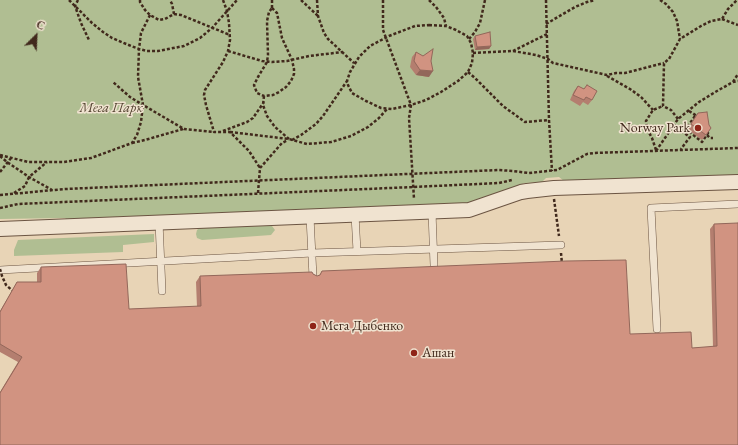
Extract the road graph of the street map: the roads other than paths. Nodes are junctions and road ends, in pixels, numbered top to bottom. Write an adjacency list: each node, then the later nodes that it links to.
1 (738, 182): 3 (street)
2 (738, 204): 17 (lane)
3 (432, 212): 4 (street); 9 (lane)
4 (355, 215): 5 (street); 10 (lane)
5 (310, 217): 6 (street); 11 (lane)
6 (159, 222): 7 (street); 12 (lane)
7 (0, 229)
8 (561, 244): 9 (lane)
9 (434, 249): 10 (lane); 13 (lane)
10 (357, 251): 11 (lane)
11 (312, 253): 12 (lane); 15 (lane)
12 (161, 261): 14 (lane); 16 (lane)
13 (434, 265)
14 (0, 269)
15 (313, 277)
16 (162, 291)
17 (657, 330)

